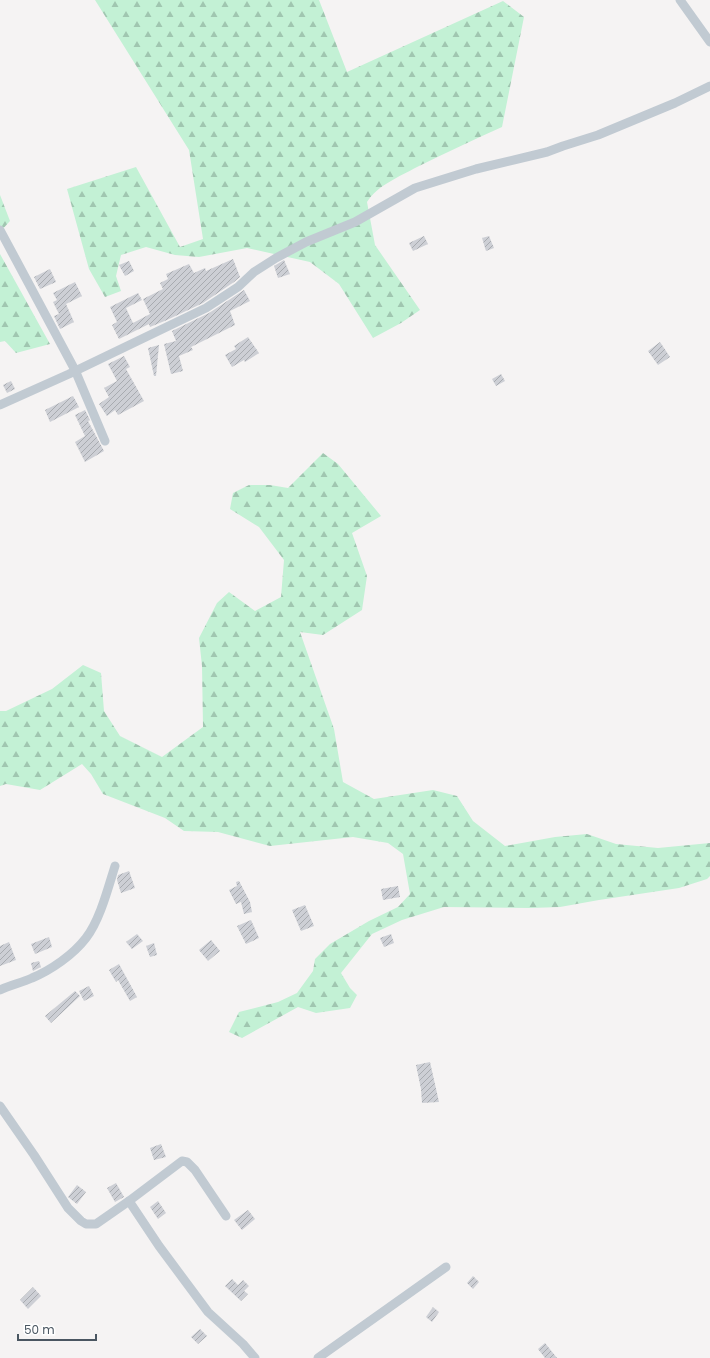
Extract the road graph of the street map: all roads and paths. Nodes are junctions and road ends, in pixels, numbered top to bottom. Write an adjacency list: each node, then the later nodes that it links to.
1 (680, 0): 2 (street)
2 (710, 42)
3 (710, 86): 5 (street)
4 (0, 230): 5 (street)
5 (75, 370): 6 (street); 7 (street)
6 (0, 405)
7 (106, 441)
8 (114, 866): 9 (street)
9 (0, 990)
10 (0, 1106): 11 (street)
11 (128, 1201): 12 (street); 14 (street)
12 (226, 1216)
13 (446, 1267): 15 (street)
14 (255, 1358)
15 (318, 1358)

